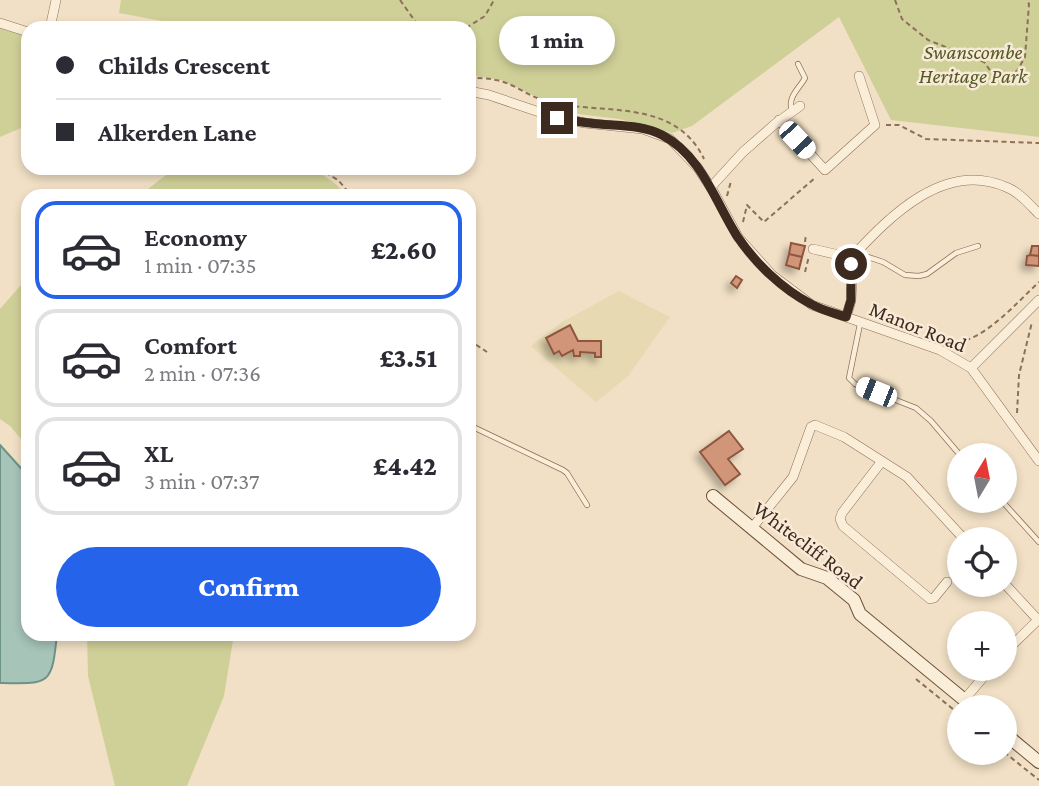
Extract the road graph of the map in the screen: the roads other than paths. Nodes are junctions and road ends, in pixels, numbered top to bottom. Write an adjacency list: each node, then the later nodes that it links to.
1 (56, 0): 2 (street)
2 (52, 21)
3 (0, 23): 4 (street)
4 (21, 30)
5 (798, 64): 8 (lane)
6 (859, 76): 9 (street)
7 (476, 93): 10 (street, Manor Road)
8 (796, 108): 9 (street)
9 (779, 120): 10 (street)
10 (711, 187): 16 (street, Manor Road)
11 (1039, 214): 14 (street)
12 (978, 246): 14 (lane)
13 (813, 249): 14 (street)
14 (854, 255): 16 (street)
15 (1039, 300): 18 (street)
16 (846, 317): 17 (street, Manor Road)
17 (860, 323): 18 (street, Manor Road); 20 (lane)
18 (971, 368): 22 (street, Manor Road)
19 (476, 428): 24 (lane)
20 (950, 443)
21 (882, 461): 26 (street); 27 (street); 29 (street)
22 (1039, 461)
23 (713, 496): 27 (street, Whitecliff Road)
24 (587, 505)
25 (1013, 513): 28 (lane)
26 (953, 527)
27 (752, 528): 33 (street, Whitecliff Road)
28 (1039, 542)
29 (947, 582)
30 (1017, 597): 31 (street)
31 (1039, 621): 32 (street)
32 (1017, 641)
33 (958, 695)
34 (1017, 744): 35 (street)
35 (1039, 762)

